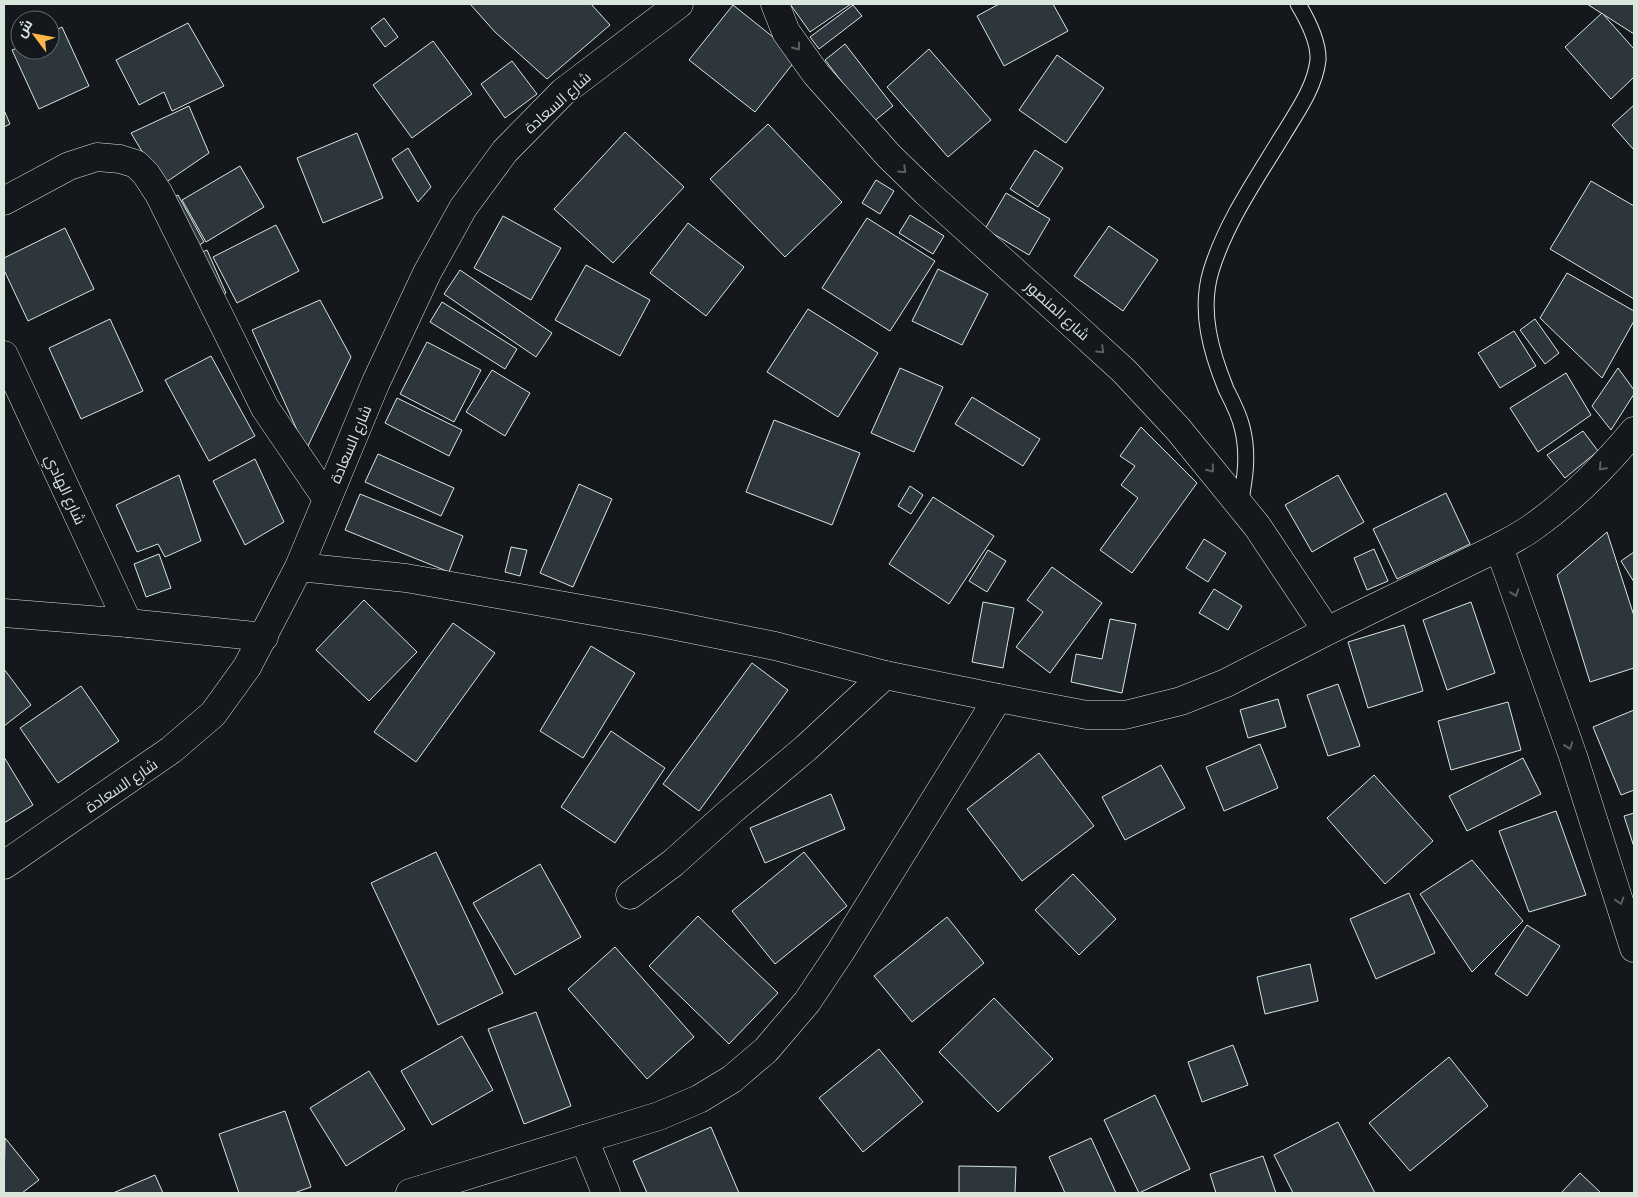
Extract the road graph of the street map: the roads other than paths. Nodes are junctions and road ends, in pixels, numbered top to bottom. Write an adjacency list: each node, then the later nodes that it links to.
1 (679, 4): 7 (street, شارع السعادة)
2 (775, 4): 8 (street, شارع المنصور, one-way to 8)
3 (1298, 4): 8 (lane)
4 (4, 201): 7 (street)
5 (4, 355): 12 (street, شارع الهادي)
6 (1634, 431): 9 (street, one-way to 9)
7 (326, 500): 10 (street, شارع السعادة)
8 (1240, 505): 13 (street, شارع المنصور)
9 (1499, 547): 13 (street); 19 (street, one-way to 19)
10 (299, 567): 14 (street, شارع السعادة); 15 (street)
11 (4, 613): 12 (street)
12 (128, 623): 14 (street)
13 (1327, 631): 16 (street)
14 (264, 637): 17 (street, شارع السعادة)
15 (885, 675): 16 (street); 18 (street)
16 (998, 698): 20 (street)
17 (4, 864)
18 (630, 895)
19 (1634, 948)
20 (584, 1138): 21 (street); 22 (street)
21 (410, 1193)
22 (606, 1193)

